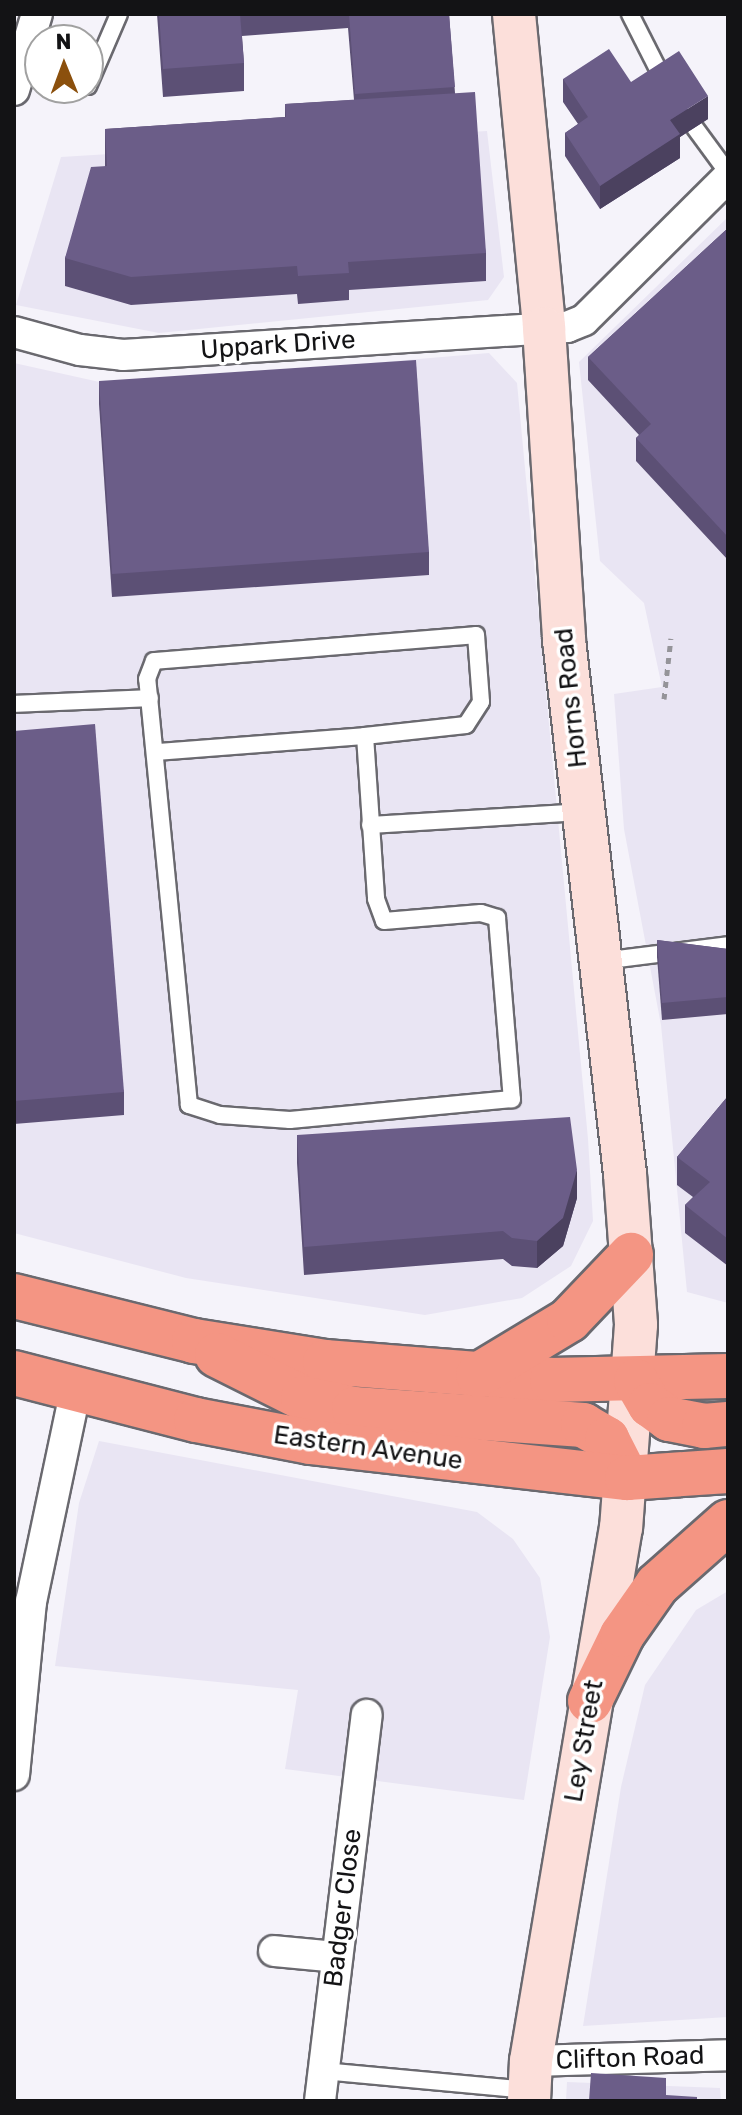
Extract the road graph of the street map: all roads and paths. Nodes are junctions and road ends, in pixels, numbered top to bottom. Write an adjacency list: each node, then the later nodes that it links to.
1 (37, 14): 7 (street)
2 (119, 14): 5 (lane)
3 (514, 14): 10 (street, Horns Road)
4 (630, 14): 6 (lane)
5 (104, 49)
6 (665, 83)
7 (14, 90)
8 (695, 128): 9 (lane)
9 (728, 175): 10 (street, Uppark Drive)
10 (544, 328): 11 (street, Uppark Drive); 18 (street, Horns Road)
11 (14, 332)
12 (671, 638): 14 (path)
13 (150, 698): 15 (lane); 16 (lane); 17 (lane)
14 (664, 699)
15 (14, 704)
16 (365, 736): 17 (lane); 19 (lane)
17 (157, 752): 19 (lane)
18 (583, 812): 19 (lane); 21 (street, Horns Road)
19 (370, 825)
20 (728, 945): 21 (lane)
21 (600, 961): 22 (street, Horns Road)
22 (631, 1255): 26 (highway); 28 (street, Horns Road)
23 (14, 1296): 24 (highway)
24 (194, 1341): 26 (highway); 32 (highway)
25 (14, 1373): 29 (highway, Eastern Avenue)
26 (478, 1375): 28 (highway)
27 (728, 1376): 28 (highway)
28 (636, 1381): 30 (highway); 32 (street, Ley Street)
29 (76, 1389): 32 (highway, Eastern Avenue); 36 (street)
30 (728, 1424)
31 (728, 1471): 32 (highway, Eastern Avenue)
32 (627, 1478): 34 (street, Ley Street)
33 (728, 1522): 34 (highway)
34 (590, 1701): 40 (street, Ley Street)
35 (367, 1715): 38 (street, Badger Close)
36 (14, 1775)
37 (274, 1951): 38 (street)
38 (337, 1957): 41 (street, Badger Close)
39 (728, 2055): 40 (street, Clifton Road)
40 (530, 2084): 41 (lane)
41 (321, 2086)

